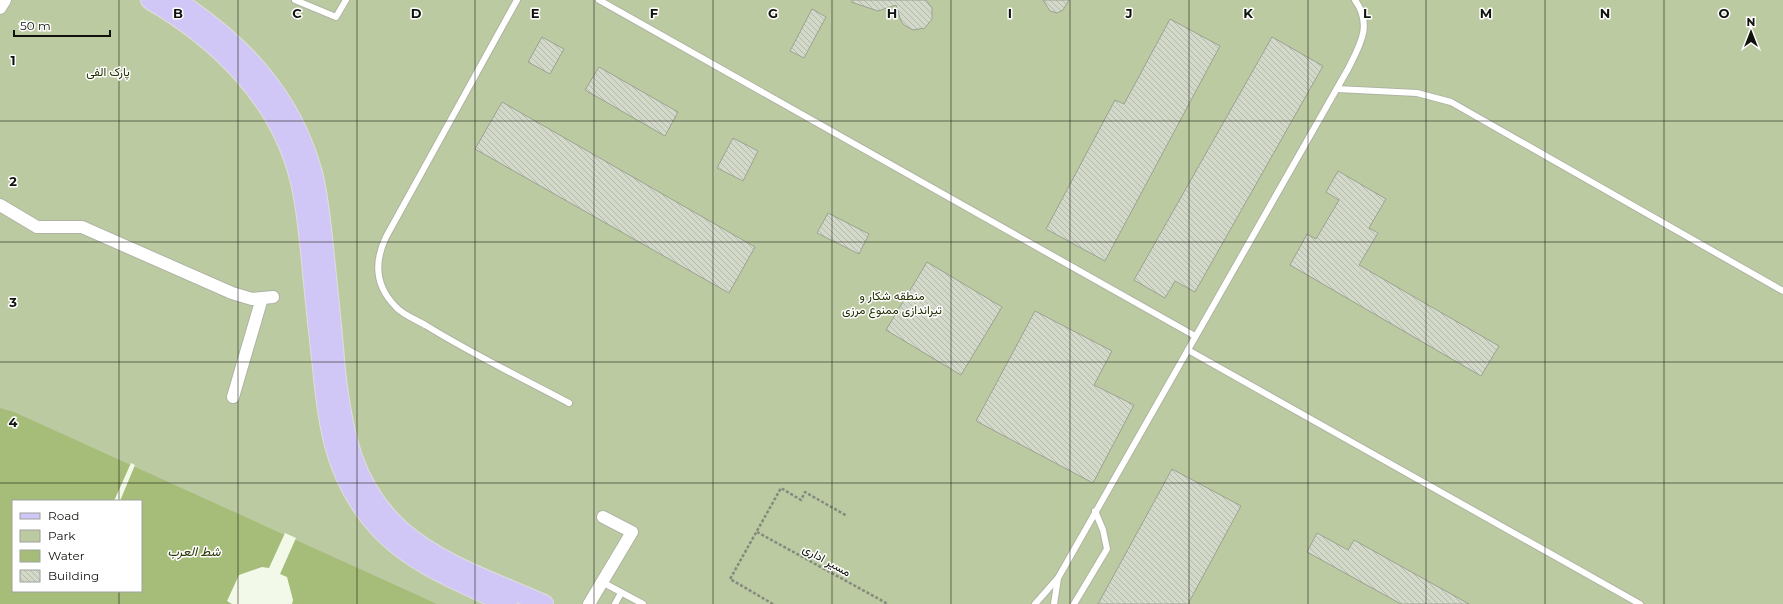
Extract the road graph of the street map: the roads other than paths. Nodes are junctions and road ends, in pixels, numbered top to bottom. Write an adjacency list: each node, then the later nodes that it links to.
1 (5, 0): 9 (street)
2 (150, 0): 22 (main road)
3 (176, 0): 23 (main road)
4 (296, 0): 5 (lane)
5 (346, 0)
6 (517, 0): 16 (lane)
7 (599, 0): 13 (lane)
8 (1355, 0): 10 (lane)
9 (0, 8)
10 (1337, 89): 12 (lane); 13 (lane)
11 (0, 205): 15 (street)
12 (1783, 291)
13 (1195, 336): 14 (lane)
14 (1188, 350): 17 (lane); 30 (lane)
15 (233, 397)
16 (569, 403)
17 (1096, 511): 19 (lane); 29 (lane)
18 (603, 517): 20 (street)
19 (1058, 578): 27 (lane); 28 (lane)
20 (602, 582): 21 (lane); 24 (street)
21 (621, 593): 25 (lane); 26 (lane)
22 (508, 604)
23 (544, 604)
24 (589, 604)
25 (615, 604)
26 (643, 604)
27 (1034, 604)
28 (1054, 604)
29 (1074, 604)
30 (1640, 604)

